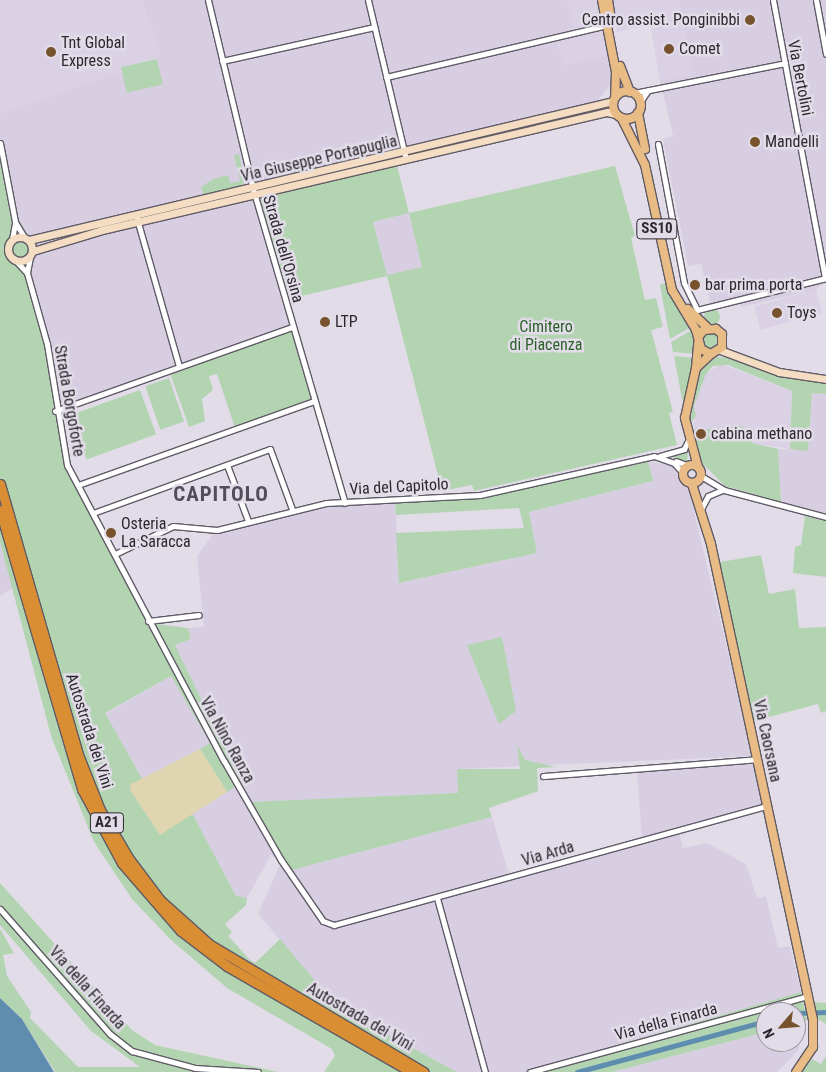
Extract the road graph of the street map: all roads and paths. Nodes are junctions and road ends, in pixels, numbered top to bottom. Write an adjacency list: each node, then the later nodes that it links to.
1 (208, 0): 10 (street, Strada dell'Orsina)
2 (368, 0): 8 (street)
3 (602, 0): 7 (main road, SS10)
4 (608, 0): 14 (main road)
5 (773, 0): 11 (street, Via Bertolini)
6 (816, 0): 9 (street)
7 (607, 24): 12 (street); 15 (main road, SS10)
8 (374, 27): 10 (street); 12 (street)
9 (826, 54)
10 (222, 61): 22 (street, Strada dell'Orsina)
11 (785, 62): 13 (street); 32 (street, Via Bertolini)
12 (386, 77): 21 (street)
13 (648, 90): 14 (street); 16 (street)
14 (632, 92): 15 (main road); 16 (main road)
15 (614, 99): 18 (main road, SS10); 21 (main road, Via Giuseppe Portapuglia)
16 (640, 102): 17 (main road, SS10)
17 (638, 114): 18 (main road); 34 (main road, SS10)
18 (619, 116): 21 (main road, Via Giuseppe Portapuglia); 35 (main road, SS10)
19 (0, 143): 24 (street)
20 (658, 144): 32 (street)
21 (405, 156): 22 (main road, Via Giuseppe Portapuglia)
22 (254, 192): 23 (main road, Via Giuseppe Portapuglia); 33 (street, Strada dell'Orsina)
23 (137, 219): 25 (main road, Via Giuseppe Portapuglia); 29 (main road, Via Giuseppe Portapuglia); 40 (street)
24 (15, 222): 25 (street); 26 (street)
25 (26, 238): 26 (main road, Via Giuseppe Portapuglia); 29 (main road)
26 (12, 239): 27 (main road)
27 (8, 246): 28 (main road); 30 (main road)
28 (0, 253): 30 (main road)
29 (31, 254): 30 (main road, Via Giuseppe Portapuglia); 31 (street, Strada Borgoforte)
30 (13, 258): 31 (street)
31 (28, 273): 44 (street, Strada Borgoforte)
32 (826, 278)
33 (292, 327): 40 (street); 43 (street, Strada dell'Orsina)
34 (708, 328): 35 (main road); 36 (main road, SS10)
35 (698, 339): 39 (main road, SS10); 41 (main road)
36 (724, 339): 37 (main road); 38 (main road, SS10)
37 (720, 350): 38 (main road); 39 (main road)
38 (735, 352): 42 (main road)
39 (711, 354): 41 (main road)
40 (179, 366): 44 (street)
41 (696, 368): 45 (main road)
42 (826, 379)
43 (314, 400): 53 (street); 56 (street, Strada dell'Orsina)
44 (55, 411): 53 (street, Strada Borgoforte)
45 (690, 436): 46 (street, Via del Capitolo); 48 (main road)
46 (661, 456): 48 (street); 49 (street); 56 (street, Via del Capitolo)
47 (227, 465): 57 (street); 60 (street); 62 (street)
48 (693, 466): 49 (main road); 50 (main road)
49 (683, 473): 52 (main road, Via Caorsana)
50 (701, 477): 52 (main road); 54 (street); 55 (main road)
51 (0, 484): 73 (highway, Autostrada dei Vini / A21)
52 (692, 484): 55 (main road, Via Caorsana)
53 (78, 485): 60 (street, Strada Borgoforte)
54 (724, 490): 59 (street); 61 (street)
55 (696, 492): 59 (main road, Via Caorsana)
56 (346, 503): 57 (street, Via del Capitolo)
57 (292, 509): 62 (street, Via del Capitolo)
58 (0, 510): 73 (highway, Autostrada dei Vini / A21)
59 (701, 510): 66 (main road, Via Caorsana)
60 (93, 513): 63 (street, Strada Borgoforte)
61 (826, 517)
62 (248, 521): 63 (street, Via del Capitolo)
63 (115, 554): 65 (street, Via Nino Ranza)
64 (199, 615): 65 (street)
65 (148, 621): 71 (street, Via Nino Ranza)
66 (757, 759): 67 (street); 68 (main road, Via Caorsana)
67 (542, 776)
68 (767, 806): 69 (street, Via Arda); 72 (main road, Via Caorsana)
69 (438, 898): 71 (street, Via Arda); 78 (street)
70 (0, 909): 74 (street, Via della Finarda)
71 (334, 925)
72 (808, 996): 79 (street, Via della Finarda); 80 (main road, Via Caorsana)
73 (375, 1045): 76 (highway, Autostrada dei Vini / A21); 77 (highway, Autostrada dei Vini / A21)
74 (196, 1070): 75 (street, Via della Finarda)
75 (258, 1072)
76 (411, 1072)
77 (424, 1072)
78 (485, 1072)
79 (530, 1072)
80 (796, 1072)

